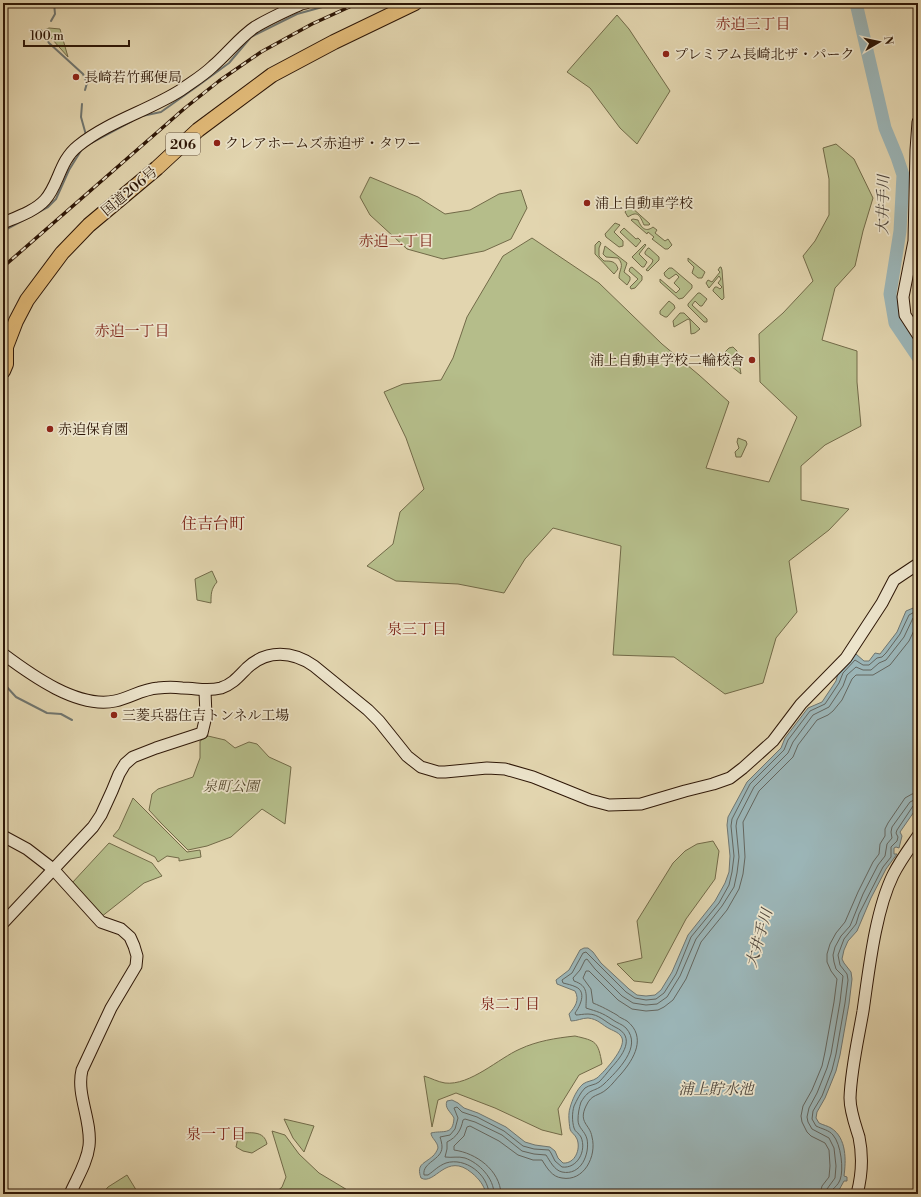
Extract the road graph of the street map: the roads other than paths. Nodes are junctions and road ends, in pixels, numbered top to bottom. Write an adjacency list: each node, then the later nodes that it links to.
1 (306, 3): 4 (street)
2 (415, 3): 6 (highway, 国道206号 / 206)
3 (918, 122): 5 (street)
4 (3, 223)
5 (918, 335)
6 (5, 349): 7 (highway, 国道206号 / 206)
7 (3, 371)
8 (918, 564): 10 (street)
9 (3, 654): 10 (street)
10 (206, 691): 13 (street)
11 (3, 836): 13 (street)
12 (918, 836): 16 (street)
13 (53, 869): 14 (street); 15 (street)
14 (3, 923)
15 (70, 1194)
16 (856, 1194)

